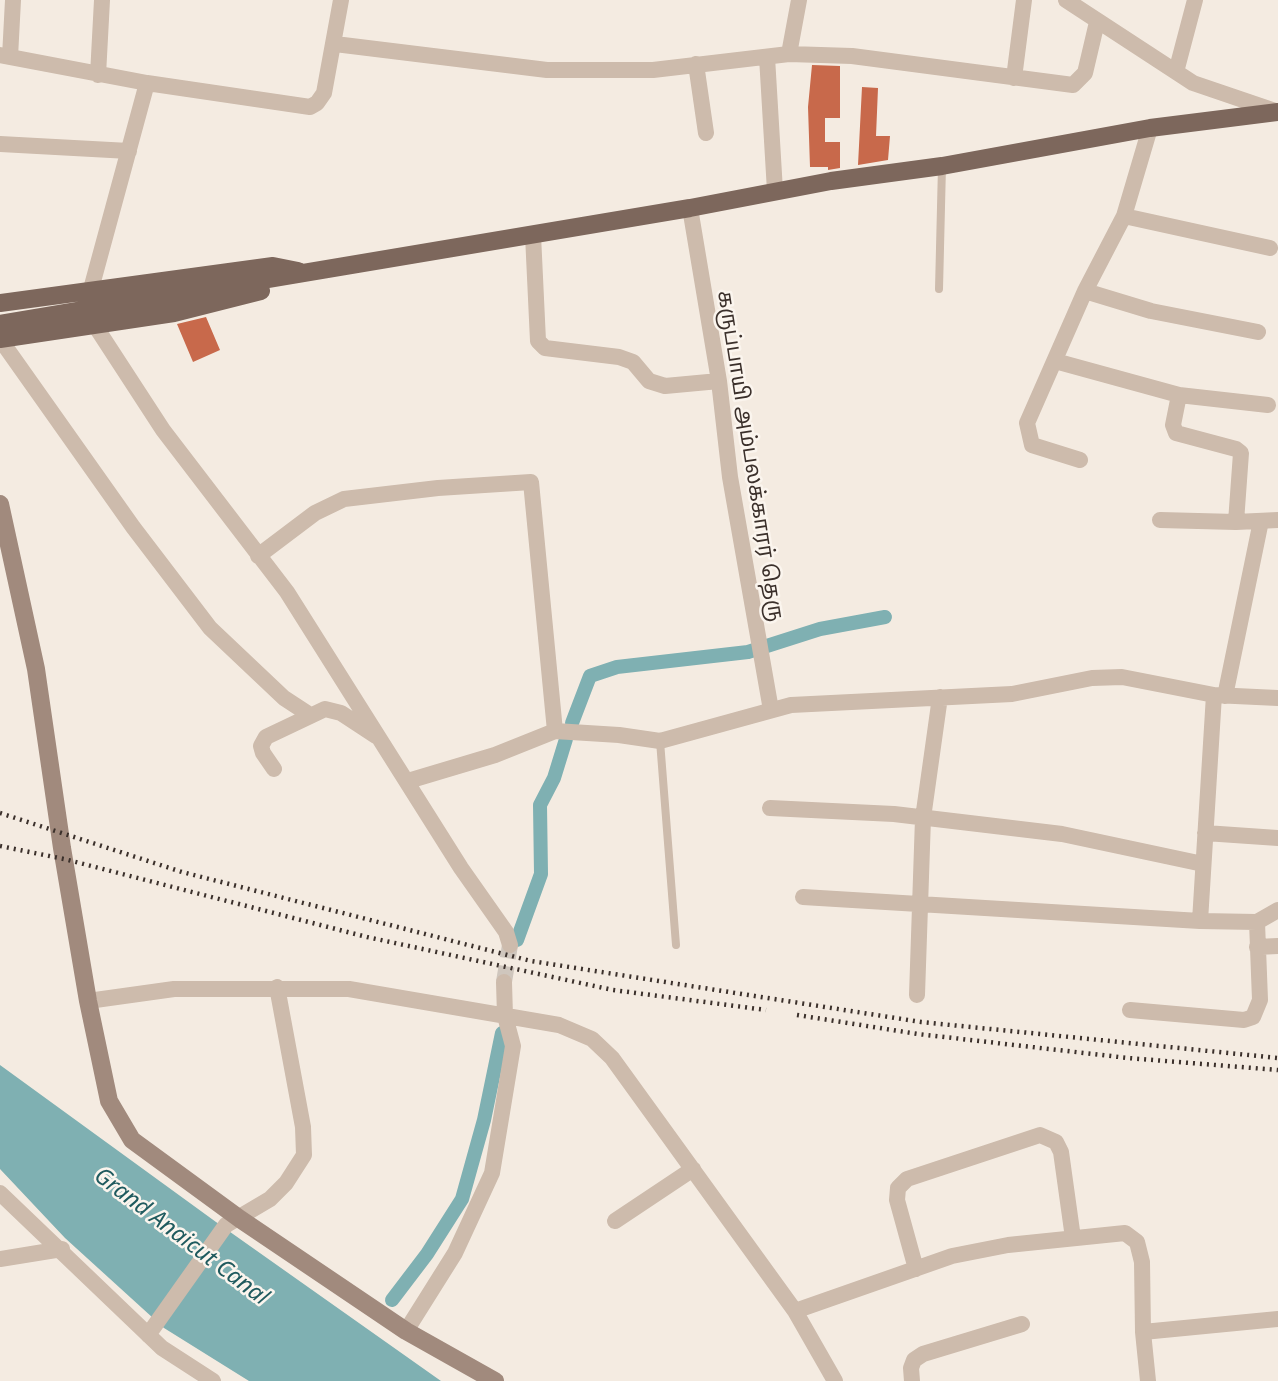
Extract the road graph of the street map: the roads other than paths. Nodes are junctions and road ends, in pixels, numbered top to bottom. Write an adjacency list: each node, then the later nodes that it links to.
1 (13, 0): 11 (street)
2 (102, 0): 15 (street)
3 (341, 0): 9 (street)
4 (799, 0): 10 (street)
5 (1024, 0): 16 (street)
6 (1066, 0): 8 (street)
7 (1195, 0): 14 (street)
8 (1097, 23): 14 (street); 16 (street)
9 (335, 44): 13 (street); 17 (street)
10 (789, 54): 12 (street); 16 (street)
11 (5, 56): 15 (street)
12 (767, 57): 13 (street); 24 (street)
13 (696, 64): 20 (street)
14 (1175, 72): 18 (street)
15 (98, 75): 17 (street)
16 (1014, 78)
17 (147, 83): 22 (street)
18 (1278, 112): 19 (main road)
19 (1150, 128): 23 (main road); 26 (street)
20 (706, 133)
21 (0, 144): 22 (street)
22 (129, 151): 30 (street)
23 (942, 166): 24 (main road); 31 (lane)
24 (775, 191): 25 (main road)
25 (690, 208): 27 (main road); 39 (street, கருப்பாயி அம்பலக்காரர் தெரு)
26 (1124, 216): 28 (street); 32 (street)
27 (533, 235): 29 (main road); 39 (street)
28 (1270, 248)
29 (307, 274): 30 (main road); 34 (main road); 35 (main road)
30 (92, 289): 33 (main road)
31 (939, 289)
32 (1085, 291): 36 (street); 38 (street)
33 (0, 303)
34 (0, 324)
35 (94, 324): 37 (main road); 47 (street)
36 (1258, 332)
37 (0, 339): 52 (street)
38 (1055, 361): 40 (street); 42 (street)
39 (719, 380): 51 (street, கருப்பாயி அம்பலக்காரர் தெரு)
40 (1179, 395): 41 (street); 46 (street)
41 (1268, 405)
42 (1080, 460)
43 (0, 504): 75 (main road)
44 (1160, 520): 46 (street)
45 (1270, 521): 46 (street); 48 (street)
46 (1236, 522)
47 (258, 556): 53 (street); 54 (street)
48 (1220, 696): 49 (street); 50 (street); 60 (street)
49 (940, 697): 51 (street); 59 (street)
50 (1278, 698)
51 (771, 710): 55 (street)
52 (310, 715): 54 (street); 56 (street)
53 (555, 732): 55 (street); 57 (street)
54 (381, 739): 57 (street)
55 (660, 741): 69 (lane)
56 (274, 769)
57 (408, 781): 68 (street)
58 (770, 808): 59 (street)
59 (923, 817): 62 (street); 64 (street)
60 (1205, 833): 61 (street); 62 (street)
61 (1278, 838)
62 (1203, 864): 66 (street)
63 (803, 897): 64 (street)
64 (919, 904): 66 (street); 74 (street)
65 (1278, 911): 67 (street)
66 (1200, 921): 67 (street)
67 (1256, 922): 71 (street)
68 (510, 945)
69 (676, 945)
70 (1278, 946): 71 (street)
71 (1257, 947): 76 (street)
72 (505, 982): 77 (street)
73 (277, 987): 75 (street); 77 (street); 81 (street)
74 (916, 995)
75 (88, 1001): 81 (main road)
76 (1130, 1010)
77 (505, 1016): 78 (street); 90 (street)
78 (693, 1169): 80 (street); 86 (street)
79 (0, 1193): 83 (street)
80 (615, 1221)
81 (233, 1222): 89 (street); 90 (main road)
82 (1073, 1238): 85 (street); 85 (street); 91 (street)
83 (62, 1249): 84 (street); 89 (street)
84 (0, 1259)
85 (916, 1269): 86 (street)
86 (795, 1311): 94 (street)
87 (1278, 1319): 91 (street)
88 (1023, 1324): 95 (street)
89 (152, 1330): 92 (street)
90 (406, 1331): 93 (main road)
91 (1143, 1332): 96 (street)
92 (213, 1381)
93 (495, 1381)
94 (835, 1381)
95 (912, 1381)
96 (1148, 1381)

